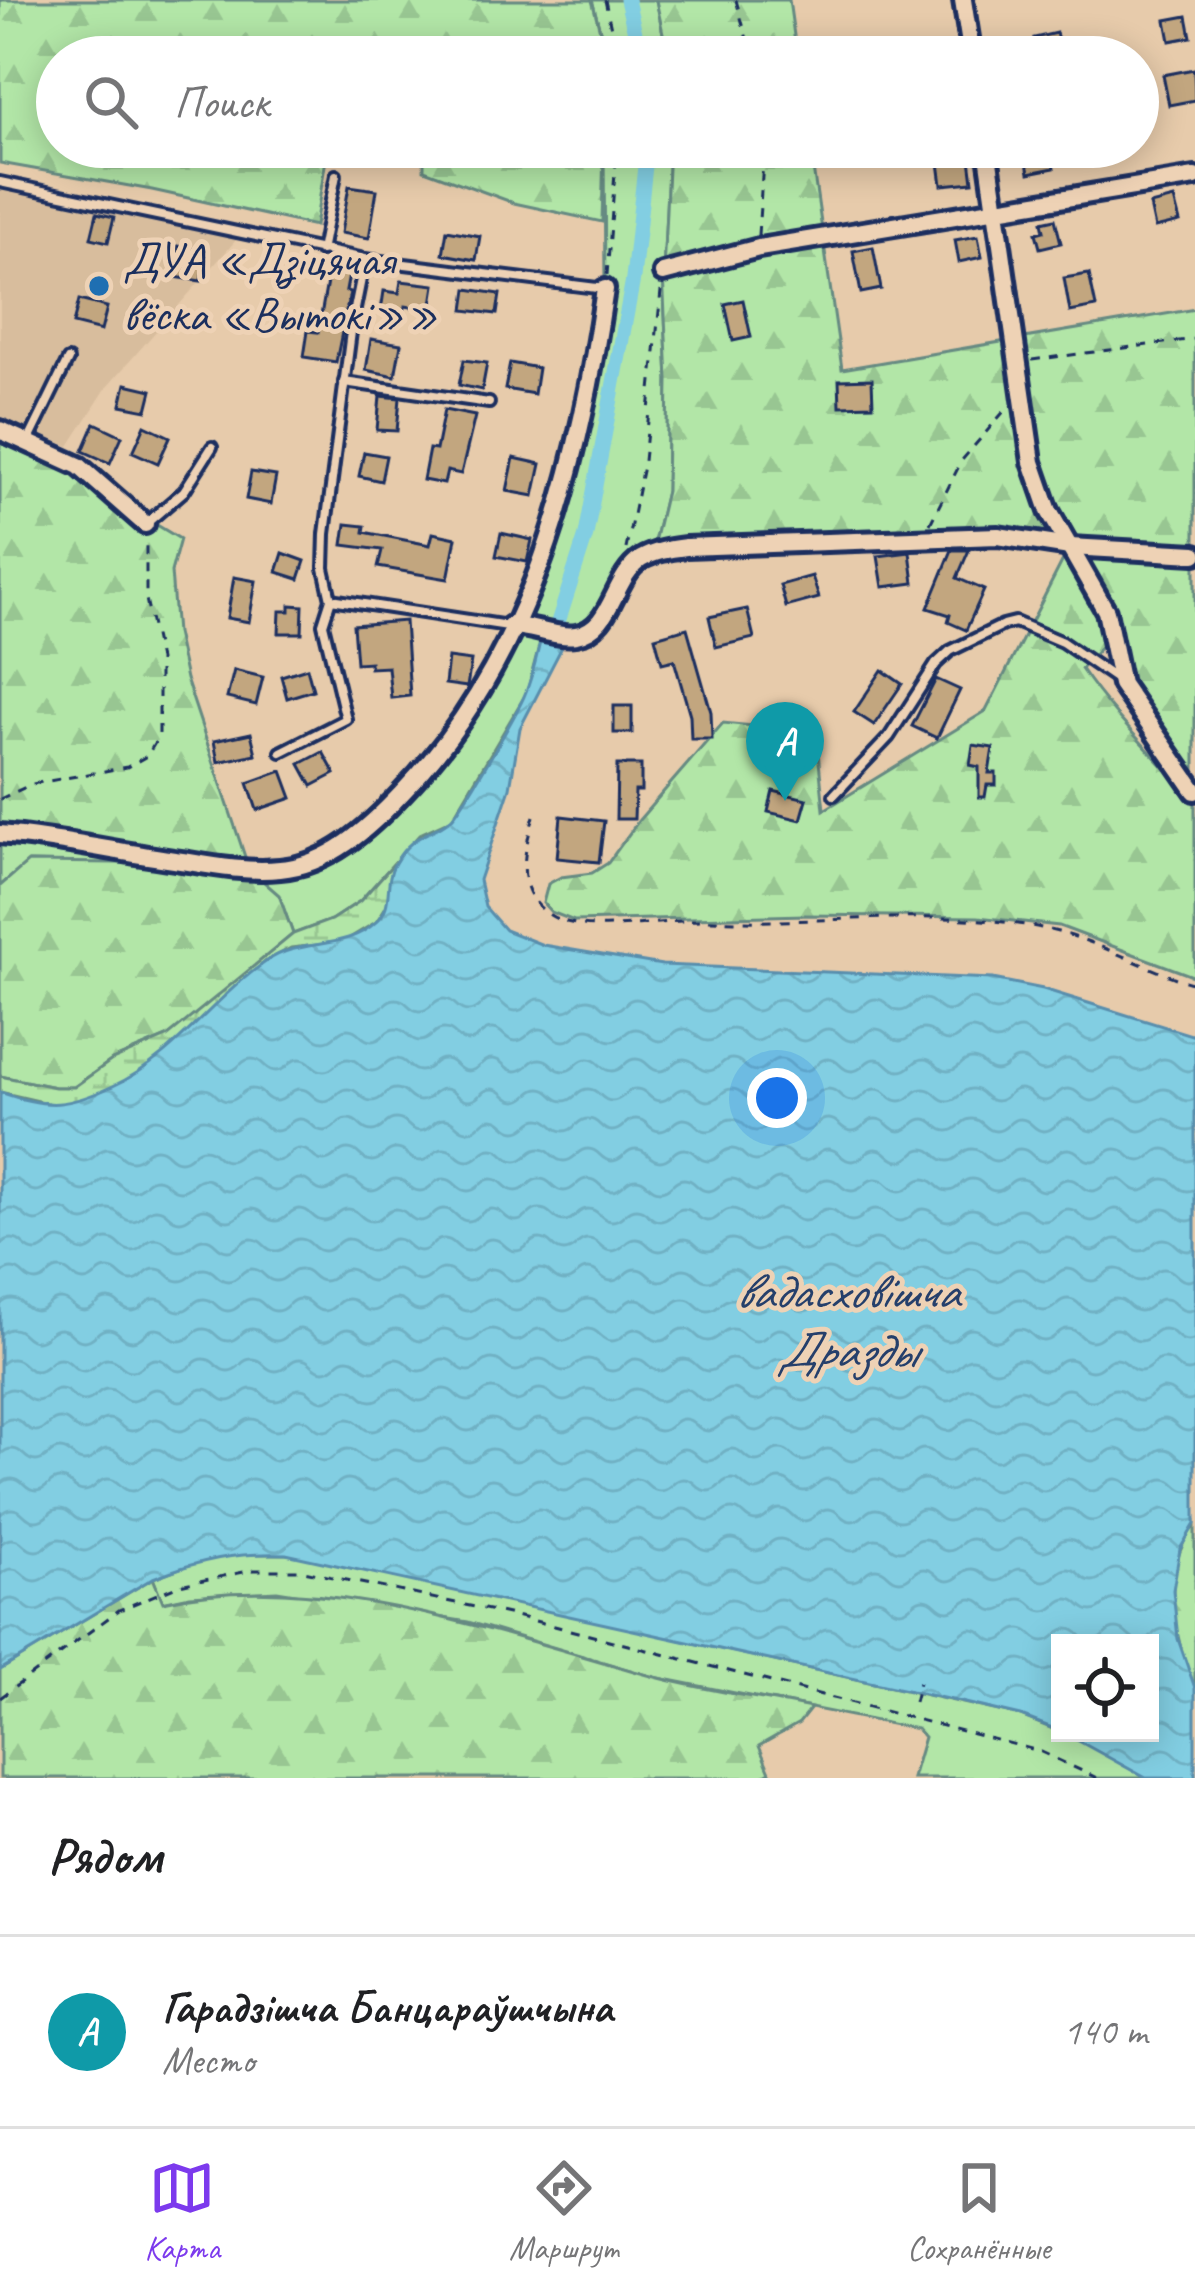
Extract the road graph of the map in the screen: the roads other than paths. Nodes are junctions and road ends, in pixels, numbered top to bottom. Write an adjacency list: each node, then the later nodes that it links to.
1 (963, 0): 2 (street)
2 (969, 36)
3 (990, 168): 7 (street)
4 (337, 175): 8 (lane)
5 (1195, 177): 7 (street)
6 (0, 182): 8 (lane)
7 (997, 212): 10 (street); 19 (street)
8 (321, 250): 9 (lane)
9 (365, 260): 11 (lane); 13 (lane)
10 (663, 273)
11 (605, 289): 22 (street)
12 (68, 360): 16 (lane)
13 (344, 382): 14 (lane); 21 (lane)
14 (488, 403)
15 (0, 430): 16 (street)
16 (28, 442): 18 (street)
17 (212, 447): 18 (lane)
18 (146, 524)
19 (1070, 548): 20 (street); 22 (street); 23 (street)
20 (1195, 554)
21 (332, 599): 22 (lane); 24 (lane)
22 (518, 626): 27 (street)
23 (1121, 684): 25 (street); 26 (lane)
24 (281, 752)
25 (1195, 790)
26 (834, 795)
27 (0, 834)

